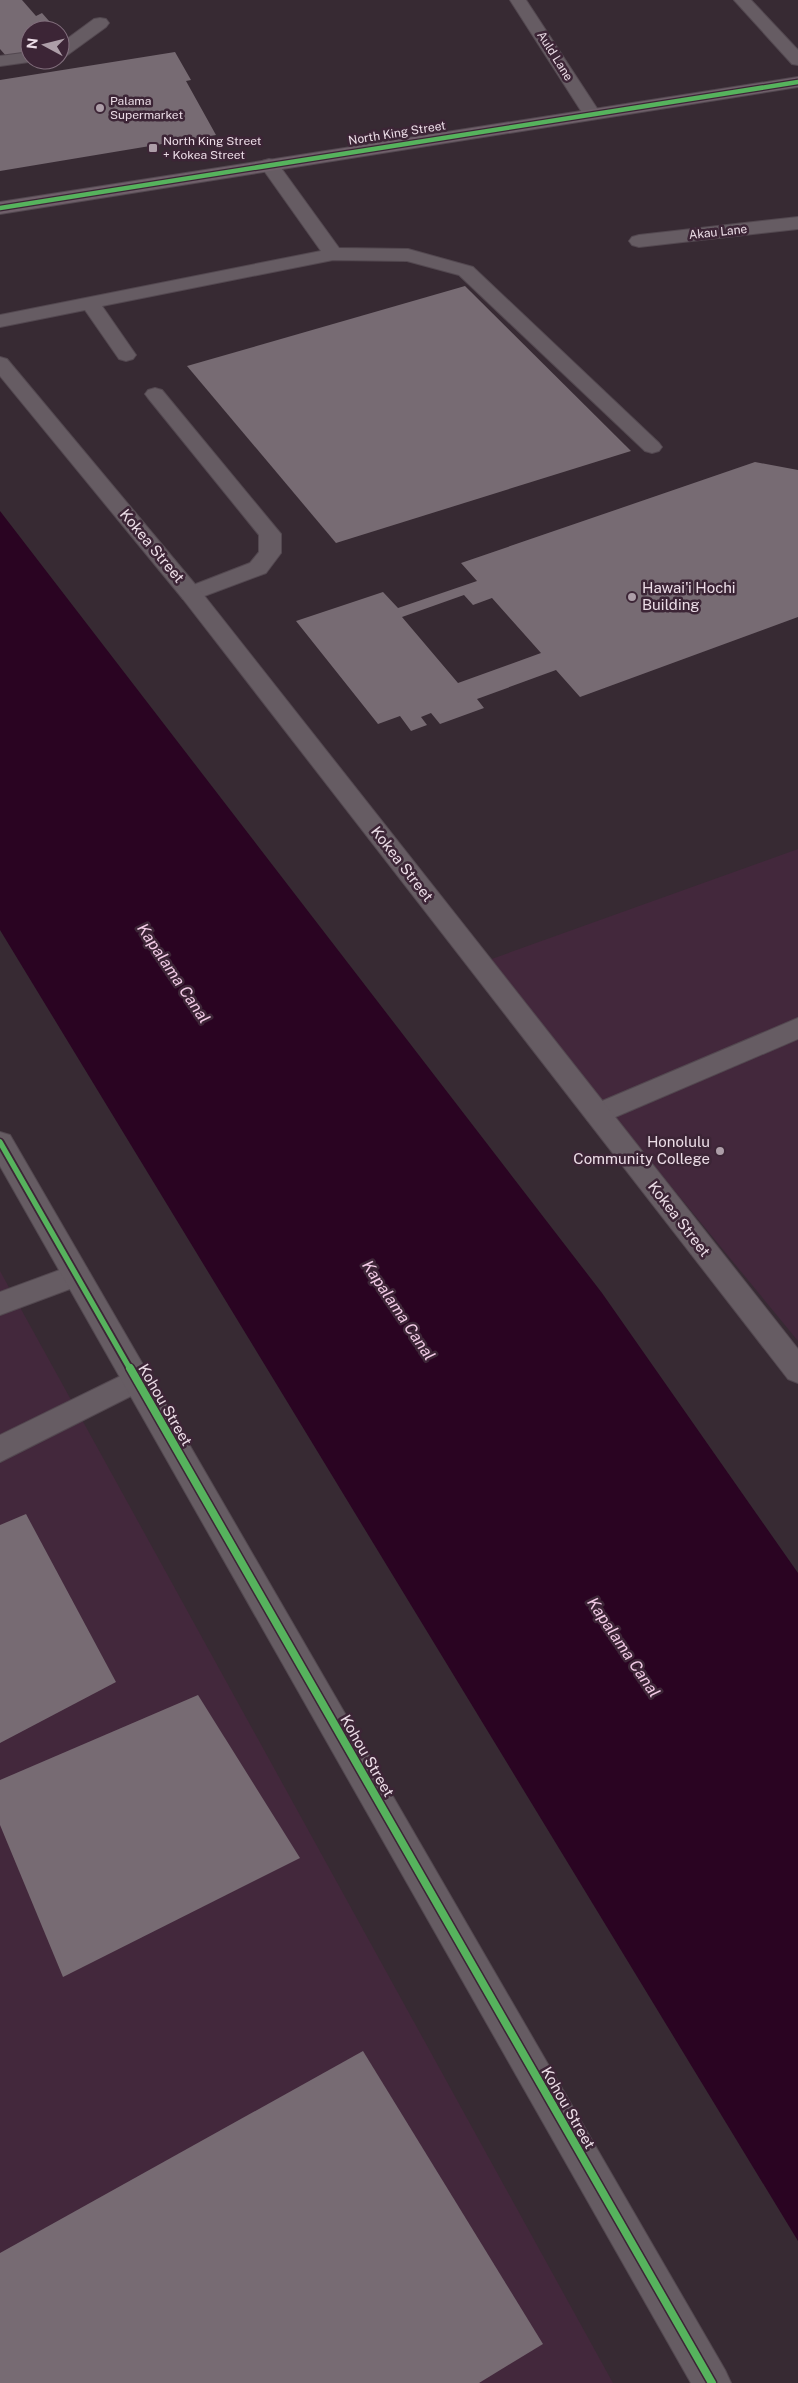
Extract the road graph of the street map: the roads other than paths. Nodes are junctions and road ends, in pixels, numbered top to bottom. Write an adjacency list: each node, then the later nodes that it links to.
1 (518, 0): 9 (street, Auld Lane)
2 (742, 0): 6 (street)
3 (100, 24): 4 (street)
4 (70, 46)
5 (20, 58): 7 (street)
6 (798, 60)
7 (0, 62)
8 (798, 82): 9 (main road, North King Street)
9 (591, 113): 10 (main road, North King Street)
10 (269, 165): 11 (main road, North King Street); 14 (street)
11 (0, 208)
12 (798, 223): 13 (street, Akau Lane)
13 (639, 241)
14 (333, 254): 15 (street); 20 (street)
15 (90, 304): 16 (street); 17 (street)
16 (0, 321)
17 (126, 355)
18 (0, 363): 21 (street, Kokea Street)
19 (155, 394): 21 (street)
20 (652, 447)
21 (192, 594): 23 (street, Kokea Street)
22 (798, 1028): 23 (street)
23 (597, 1114): 27 (street, Kokea Street)
24 (0, 1142): 25 (street, Kohou Street)
25 (76, 1275): 26 (street); 28 (street, Kohou Street)
26 (0, 1304)
27 (798, 1371)
28 (137, 1380): 29 (street); 30 (street, Kohou Street)
29 (0, 1448)
30 (712, 2383)

